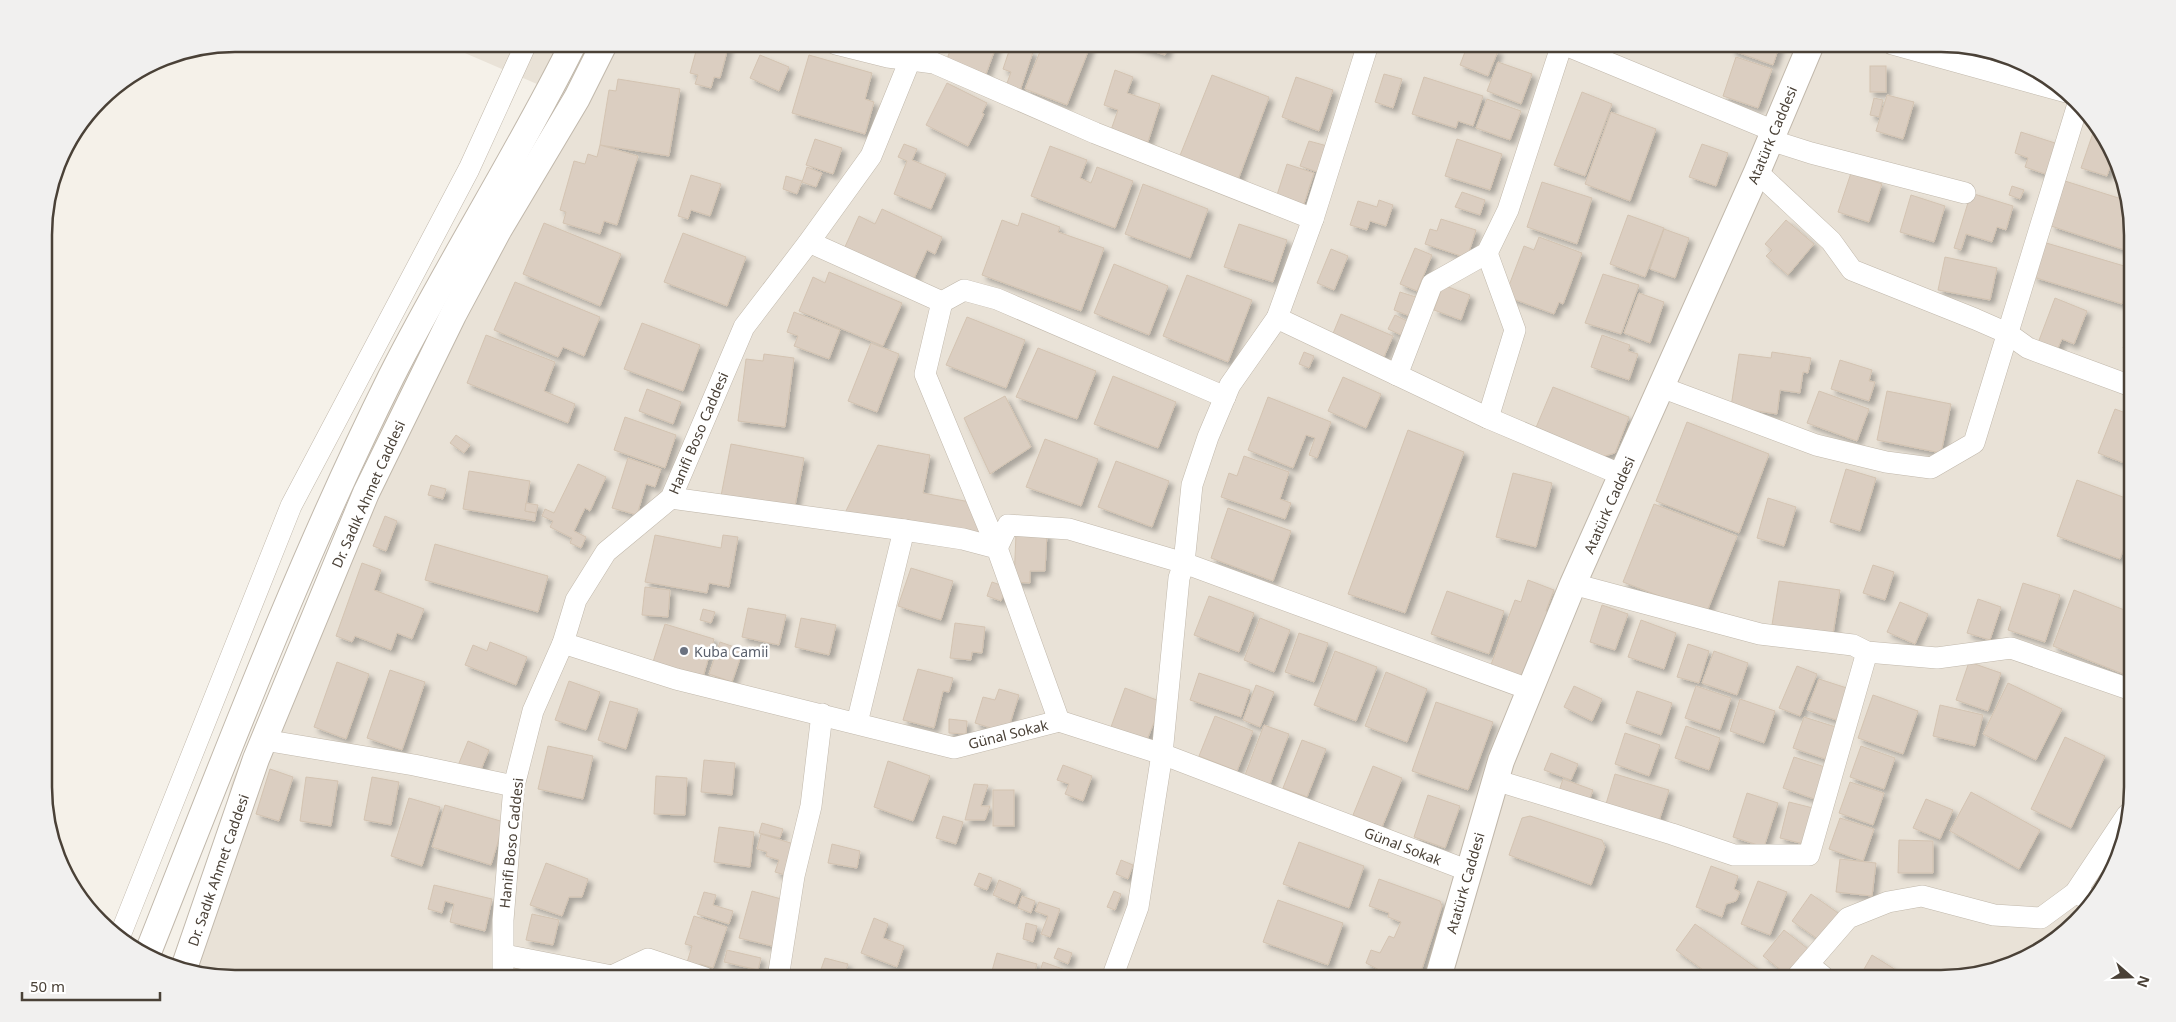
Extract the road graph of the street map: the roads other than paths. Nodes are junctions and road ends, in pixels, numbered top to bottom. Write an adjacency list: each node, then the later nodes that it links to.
1 (522, 52): 47 (street)
2 (569, 52): 48 (street, Dr. Sadık Ahmet Caddesi)
3 (600, 52): 40 (street, Dr. Sadık Ahmet Caddesi)
4 (868, 52): 5 (street)
5 (915, 52): 16 (street); 17 (street, Hanifi Boso Caddesi)
6 (1365, 52): 16 (street)
7 (1559, 52): 18 (street)
8 (1580, 52): 13 (street)
9 (1808, 52): 13 (street, Atatürk Caddesi)
10 (1921, 52): 11 (street)
11 (2048, 87)
12 (2075, 112): 21 (street)
13 (1772, 135): 14 (street, Atatürk Caddesi); 15 (street)
14 (1757, 172): 21 (street); 24 (street, Atatürk Caddesi)
15 (1965, 193)
16 (1313, 219): 20 (street)
17 (810, 242): 19 (street); 28 (street, Hanifi Boso Caddesi)
18 (1487, 253): 22 (street); 26 (street)
19 (942, 302): 25 (street); 30 (street)
20 (1277, 318): 22 (street); 25 (street)
21 (2007, 333): 23 (street); 24 (street)
22 (1397, 375): 26 (street)
23 (2124, 383)
24 (1661, 386): 27 (street, Atatürk Caddesi)
25 (1224, 398): 31 (street)
26 (1488, 418): 27 (street)
27 (1622, 475): 32 (street, Atatürk Caddesi)
28 (670, 498): 29 (street); 33 (street, Hanifi Boso Caddesi)
29 (904, 530): 30 (street); 39 (street)
30 (997, 548): 31 (street); 38 (street)
31 (1184, 563): 36 (street); 41 (street)
32 (1574, 584): 34 (street); 36 (street, Atatürk Caddesi)
33 (563, 643): 37 (street, Günal Sokak); 43 (street, Hanifi Boso Caddesi)
34 (1867, 652): 35 (street); 42 (street)
35 (2124, 687)
36 (1531, 690): 42 (street, Atatürk Caddesi)
37 (822, 714): 39 (street, Günal Sokak); 55 (street)
38 (1059, 721): 39 (street, Günal Sokak); 41 (street, Günal Sokak)
39 (857, 723)
40 (264, 740): 43 (street); 50 (street, Dr. Sadık Ahmet Caddesi)
41 (1162, 754): 45 (street, Günal Sokak); 56 (street)
42 (1495, 780): 45 (street, Atatürk Caddesi)
43 (514, 786): 49 (street, Hanifi Boso Caddesi)
44 (2117, 833): 46 (street)
45 (1469, 871): 57 (street, Atatürk Caddesi)
46 (2084, 897): 58 (street)
47 (121, 930)
48 (150, 948)
49 (504, 955): 51 (street, Hanifi Boso Caddesi); 52 (street)
50 (186, 962)
51 (503, 970)
52 (581, 970)
53 (625, 970): 54 (street)
54 (681, 970)
55 (779, 970)
56 (1115, 970)
57 (1440, 970)
58 (1803, 970)

